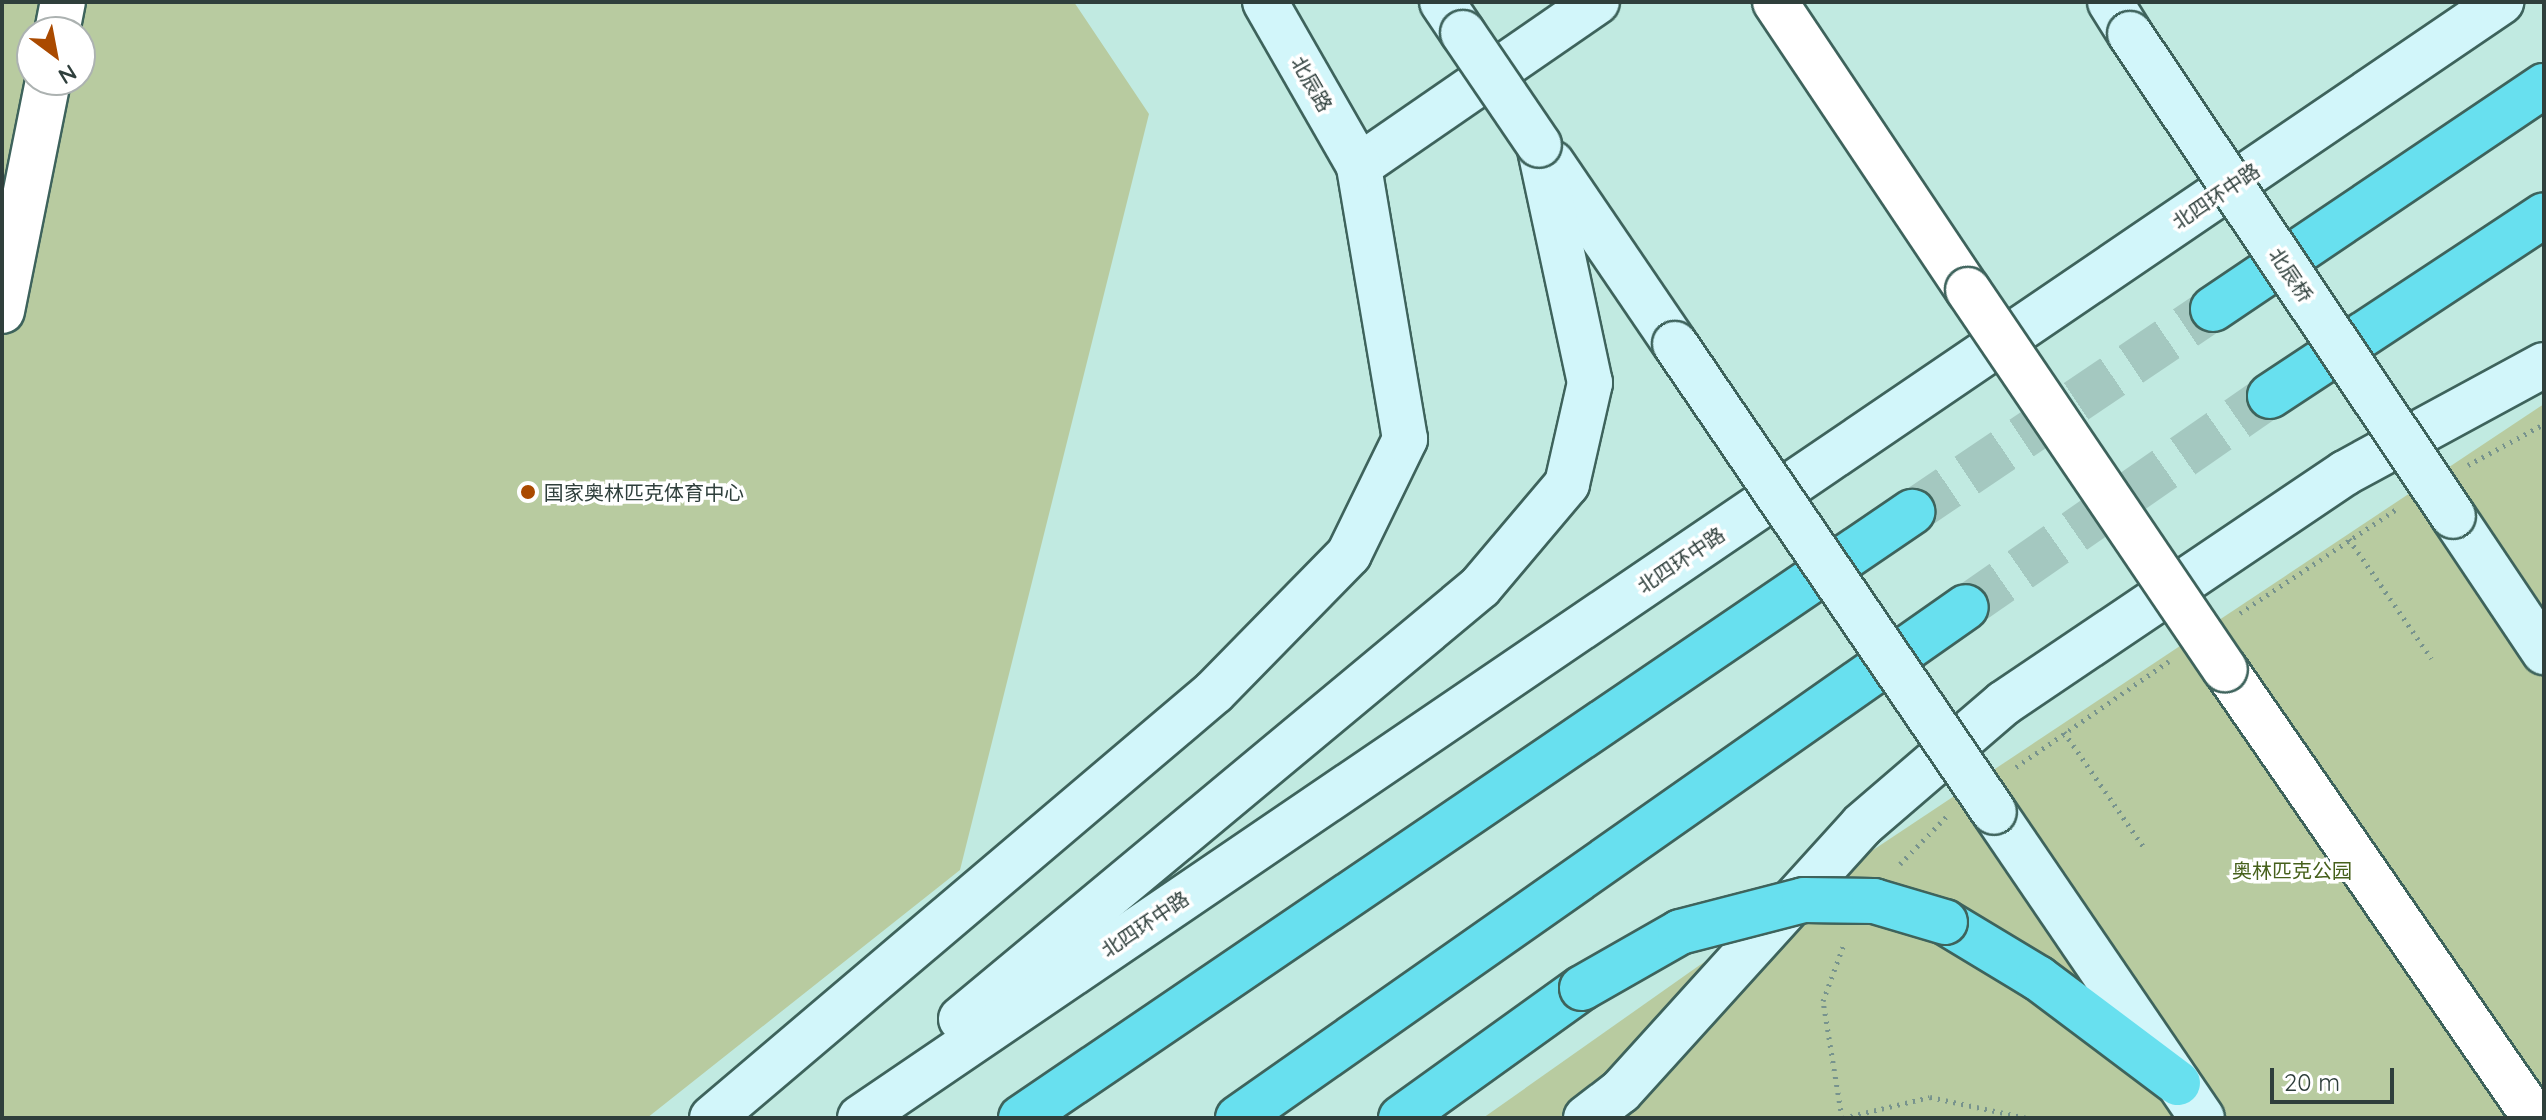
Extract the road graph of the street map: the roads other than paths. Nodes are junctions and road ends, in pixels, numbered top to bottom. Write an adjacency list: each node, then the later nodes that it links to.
1 (1265, 2): 10 (street, 北辰路)
2 (1597, 2): 10 (street)
3 (1775, 2): 27 (street, bridge)
4 (2501, 2): 22 (street, 北四环中路)
5 (1453, 18): 9 (street, bridge)
6 (2120, 18): 18 (street, 北辰桥, bridge)
7 (2544, 86): 12 (highway)
8 (45, 96): 13 (street)
9 (1539, 145): 19 (street, bridge); 21 (street)
10 (1359, 166): 20 (street)
11 (2544, 215): 15 (highway)
12 (2213, 309)
13 (2, 311)
14 (2544, 365): 26 (street)
15 (2270, 396)
16 (1912, 512): 23 (highway)
17 (1966, 607): 24 (highway)
18 (2544, 652)
19 (2190, 1101): 25 (highway, bridge)
20 (712, 1118)
21 (842, 1118)
22 (860, 1118)
23 (1021, 1118)
24 (1238, 1118)
25 (1401, 1118)
26 (1586, 1118)
27 (2535, 1118)

